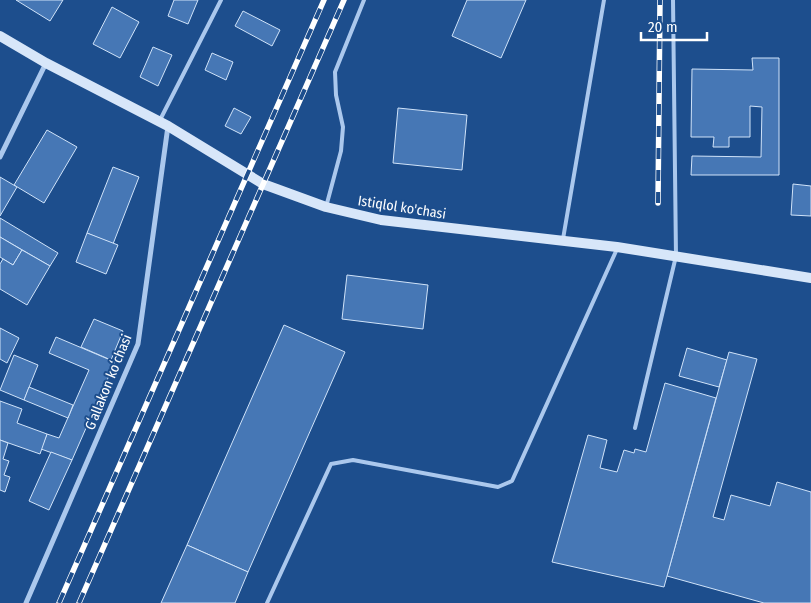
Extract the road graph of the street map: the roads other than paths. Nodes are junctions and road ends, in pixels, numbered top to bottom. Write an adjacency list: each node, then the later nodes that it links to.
1 (221, 0): 7 (lane)
2 (364, 0): 9 (lane)
3 (604, 0): 10 (lane)
4 (673, 0): 12 (lane)
5 (0, 36): 6 (main road, Istiqlol ko'chasi)
6 (46, 63): 7 (main road, Istiqlol ko'chasi); 8 (street)
7 (164, 124): 9 (main road, Istiqlol ko'chasi); 15 (street, Gʻallakon koʻchasi)
8 (0, 157)
9 (326, 207): 10 (main road, Istiqlol ko'chasi)
10 (563, 242): 11 (main road, Istiqlol ko'chasi)
11 (617, 247): 12 (main road, Istiqlol ko'chasi); 16 (lane)
12 (676, 256): 13 (main road, Istiqlol ko'chasi); 14 (lane)
13 (811, 278)
14 (635, 428)
15 (26, 603)
16 (267, 603)

